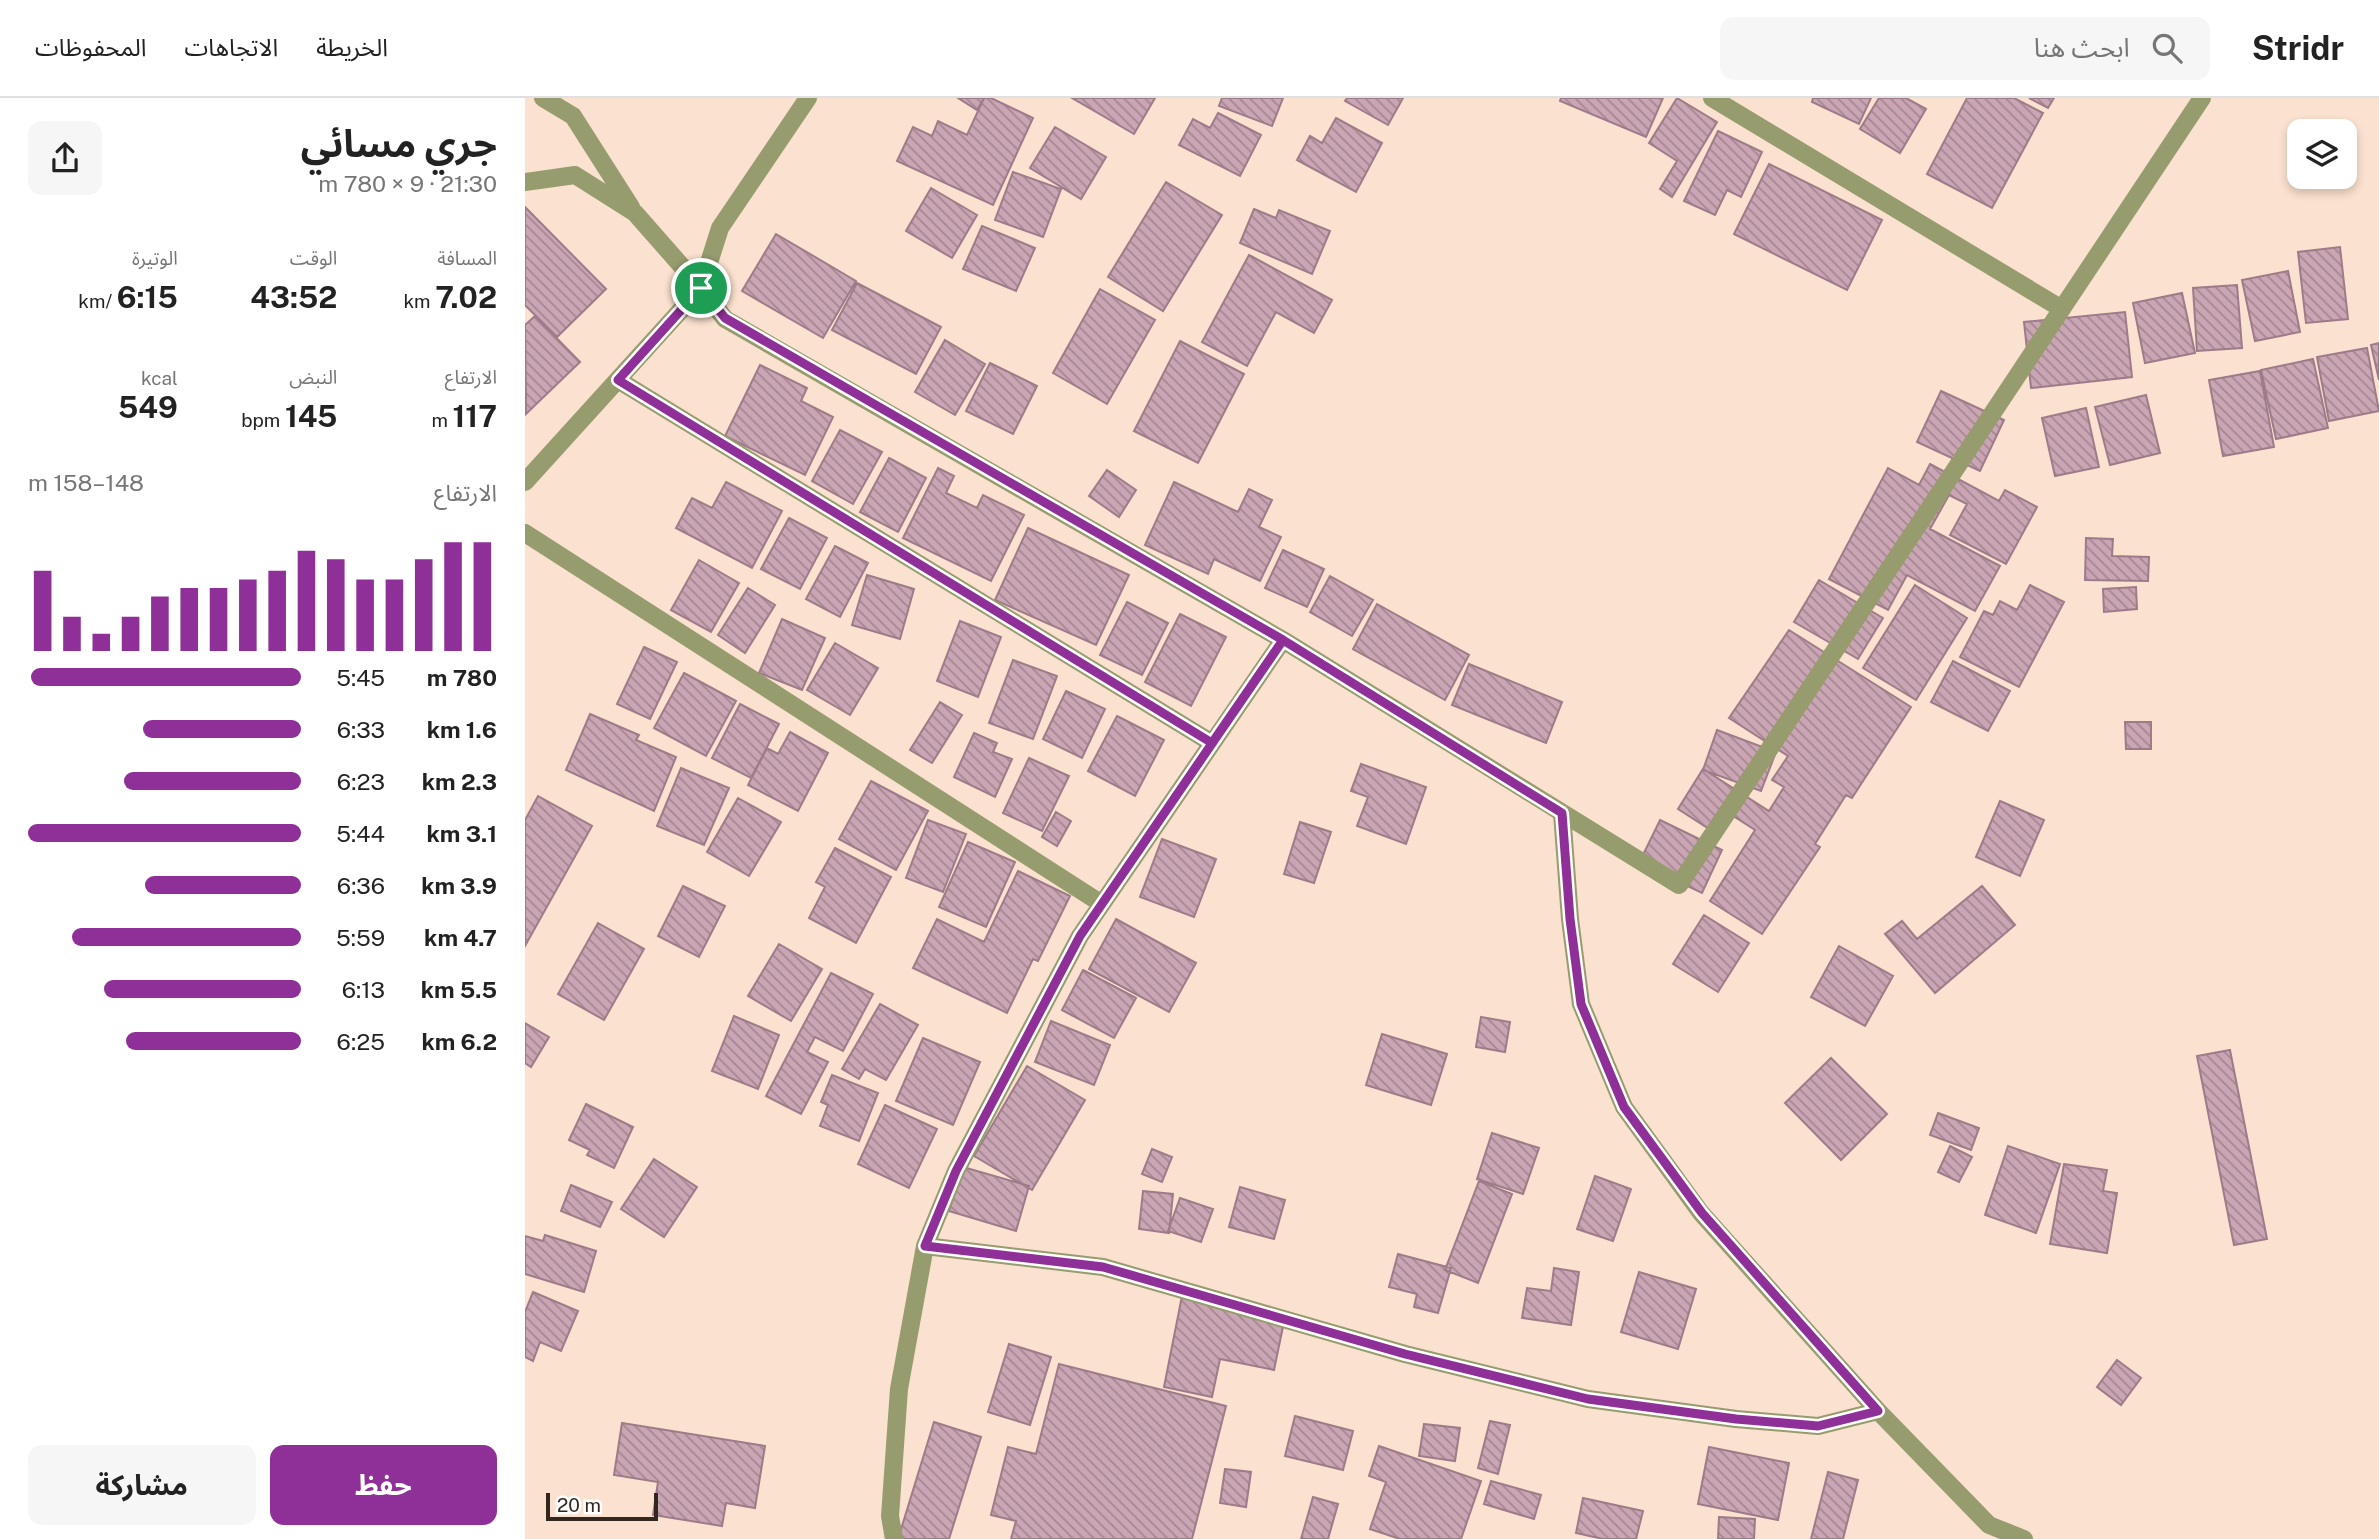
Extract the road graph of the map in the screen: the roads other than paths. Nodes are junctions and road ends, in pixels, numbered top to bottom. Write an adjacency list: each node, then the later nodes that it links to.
1 (543, 98): 6 (street)
2 (808, 98): 7 (street)
3 (1712, 98): 8 (street)
4 (2202, 98): 8 (street)
5 (525, 182): 6 (street)
6 (635, 213): 7 (street)
7 (701, 288): 9 (street); 12 (street)
8 (2062, 309): 14 (street)
9 (618, 380): 10 (street); 13 (street)
10 (525, 482)
11 (525, 533): 15 (street)
12 (1283, 640): 13 (street); 14 (street)
13 (1212, 743): 15 (street)
14 (1562, 813): 17 (street)
15 (1102, 904): 16 (street)
16 (925, 1246): 17 (street); 18 (street)
17 (1878, 1411): 19 (street)
18 (894, 1539)
19 (2024, 1539)

